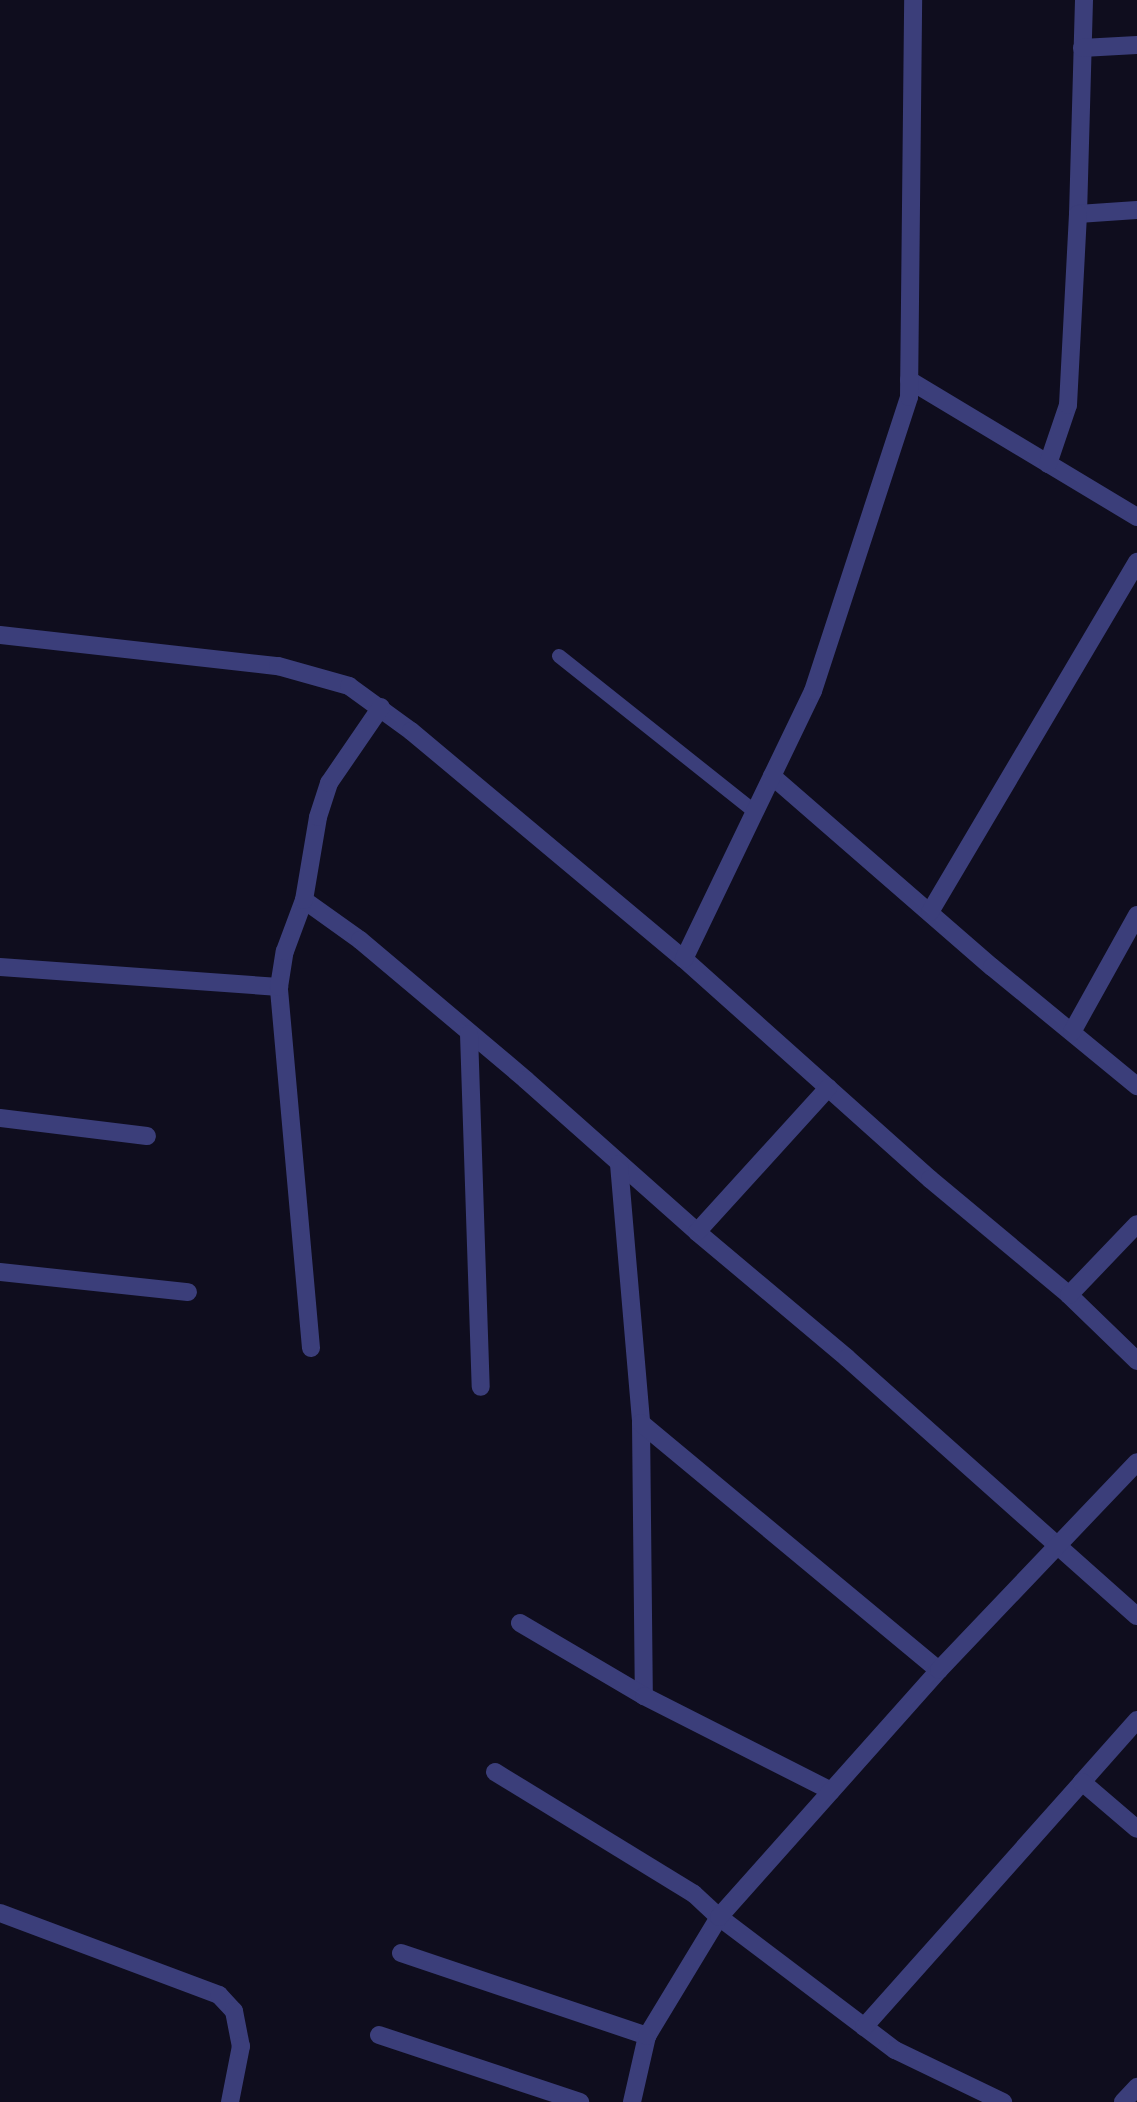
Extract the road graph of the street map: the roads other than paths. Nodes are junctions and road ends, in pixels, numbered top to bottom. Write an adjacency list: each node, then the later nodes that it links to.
1 (913, 0): 7 (street)
2 (1084, 0): 4 (street)
3 (1137, 45): 4 (street)
4 (1082, 48): 6 (street)
5 (1137, 210): 6 (street)
6 (1078, 214): 8 (street)
7 (909, 380): 8 (street); 14 (street)
8 (1048, 464): 9 (street)
9 (1137, 517)
10 (1137, 562): 17 (street)
11 (0, 635): 13 (street)
12 (559, 656): 15 (lane)
13 (381, 707): 16 (street); 19 (street)
14 (772, 776): 15 (street); 17 (street)
15 (755, 812): 19 (street)
16 (304, 900): 21 (street); 23 (street)
17 (930, 912): 22 (street)
18 (1137, 915): 22 (street)
19 (684, 959): 25 (street)
20 (0, 967): 21 (street)
21 (279, 987): 34 (street)
22 (1072, 1032): 24 (street)
23 (469, 1034): 28 (street); 36 (street)
24 (1137, 1086)
25 (828, 1088): 30 (street); 33 (street)
26 (0, 1118): 27 (street)
27 (147, 1136)
28 (619, 1164): 30 (street); 37 (street)
29 (1137, 1224): 33 (street)
30 (697, 1232): 39 (street)
31 (0, 1272): 32 (street)
32 (188, 1292)
33 (1069, 1295): 35 (street)
34 (311, 1348)
35 (1137, 1361)
36 (481, 1387)
37 (641, 1423): 42 (street); 43 (street)
38 (1137, 1462): 39 (street)
39 (1057, 1547): 40 (street); 42 (street)
40 (1137, 1616)
41 (520, 1623): 43 (street)
42 (939, 1670): 47 (street)
43 (644, 1696): 47 (street)
44 (1137, 1720): 46 (street)
45 (495, 1772): 50 (street)
46 (1082, 1782): 48 (street); 52 (street)
47 (831, 1791): 50 (street)
48 (1137, 1829)
49 (0, 1913): 56 (street)
50 (719, 1917): 52 (street); 54 (street)
51 (401, 1953): 54 (street)
52 (864, 2027): 59 (street)
53 (379, 2035): 57 (street)
54 (647, 2036): 58 (street)
55 (1137, 2087): 60 (street)
56 (230, 2102)
57 (580, 2102)
58 (632, 2102)
59 (1003, 2102)
60 (1123, 2102)

